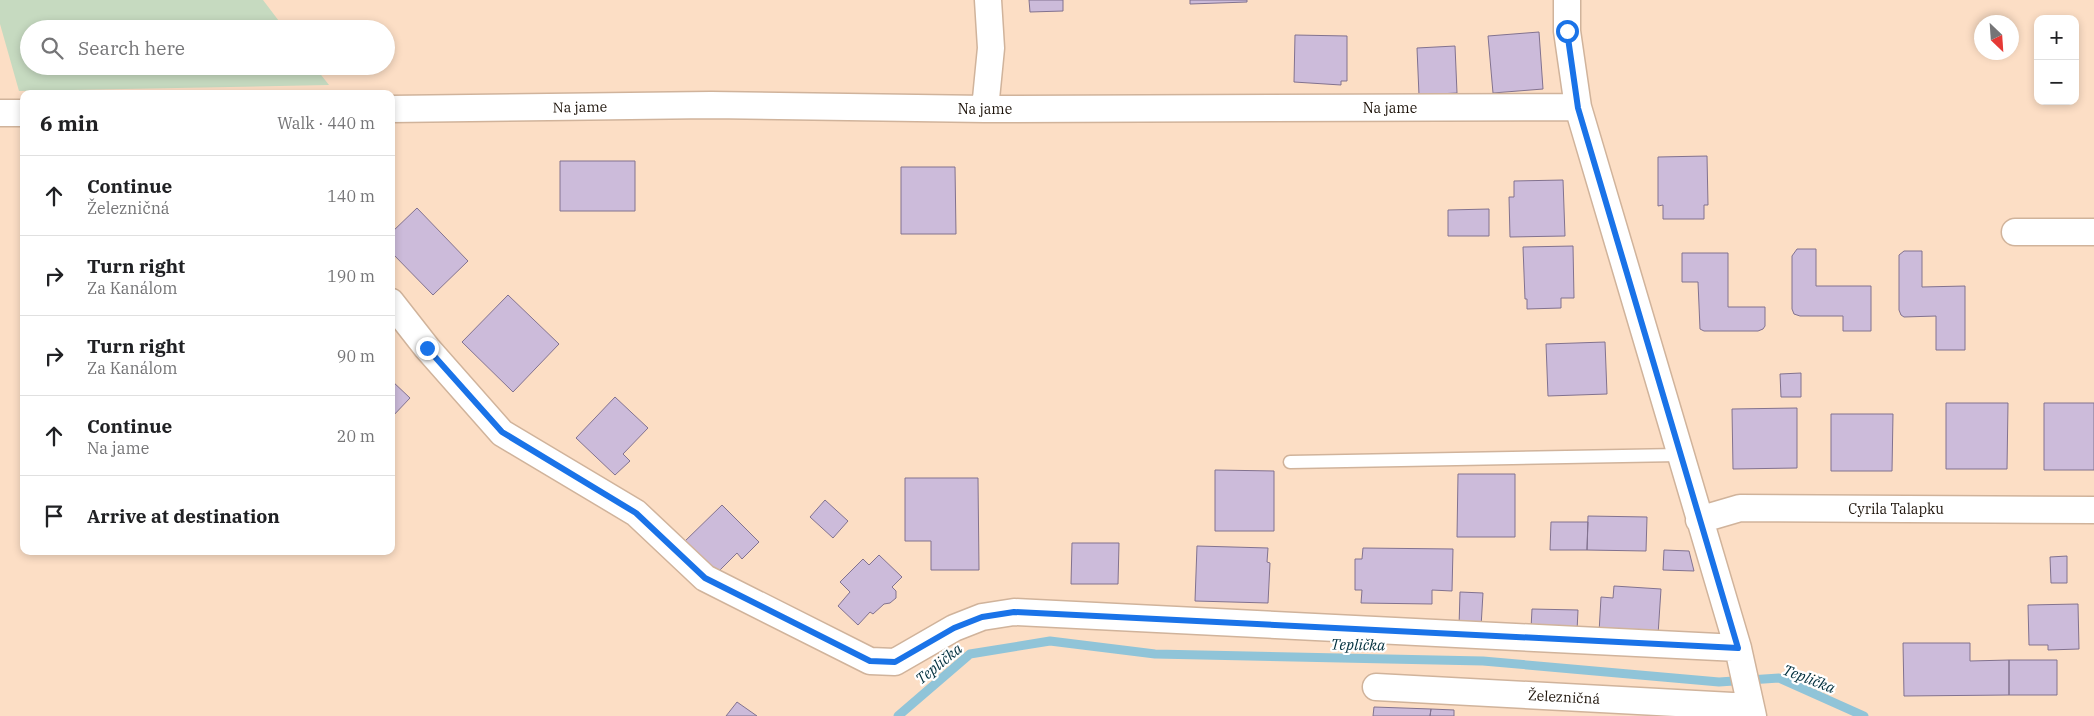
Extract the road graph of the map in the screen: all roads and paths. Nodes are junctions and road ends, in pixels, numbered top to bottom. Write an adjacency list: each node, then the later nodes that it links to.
1 (988, 0): 5 (street)
2 (1567, 0): 3 (street, Železničná)
3 (1578, 108): 5 (street, Na jame); 11 (street, Železničná)
4 (395, 109): 5 (street, Na jame)
5 (985, 109)
6 (0, 113): 7 (street)
7 (20, 113)
8 (2015, 232): 9 (street)
9 (2094, 232)
10 (395, 307): 15 (street)
11 (1679, 455): 12 (lane); 14 (street, Železničná)
12 (1290, 462)
13 (2094, 510): 14 (street, Cyrila Talapku)
14 (1700, 520): 15 (street, Železničná)
15 (1740, 653): 17 (street, Železničná)
16 (1376, 687): 17 (street, Železničná)
17 (1751, 706)

